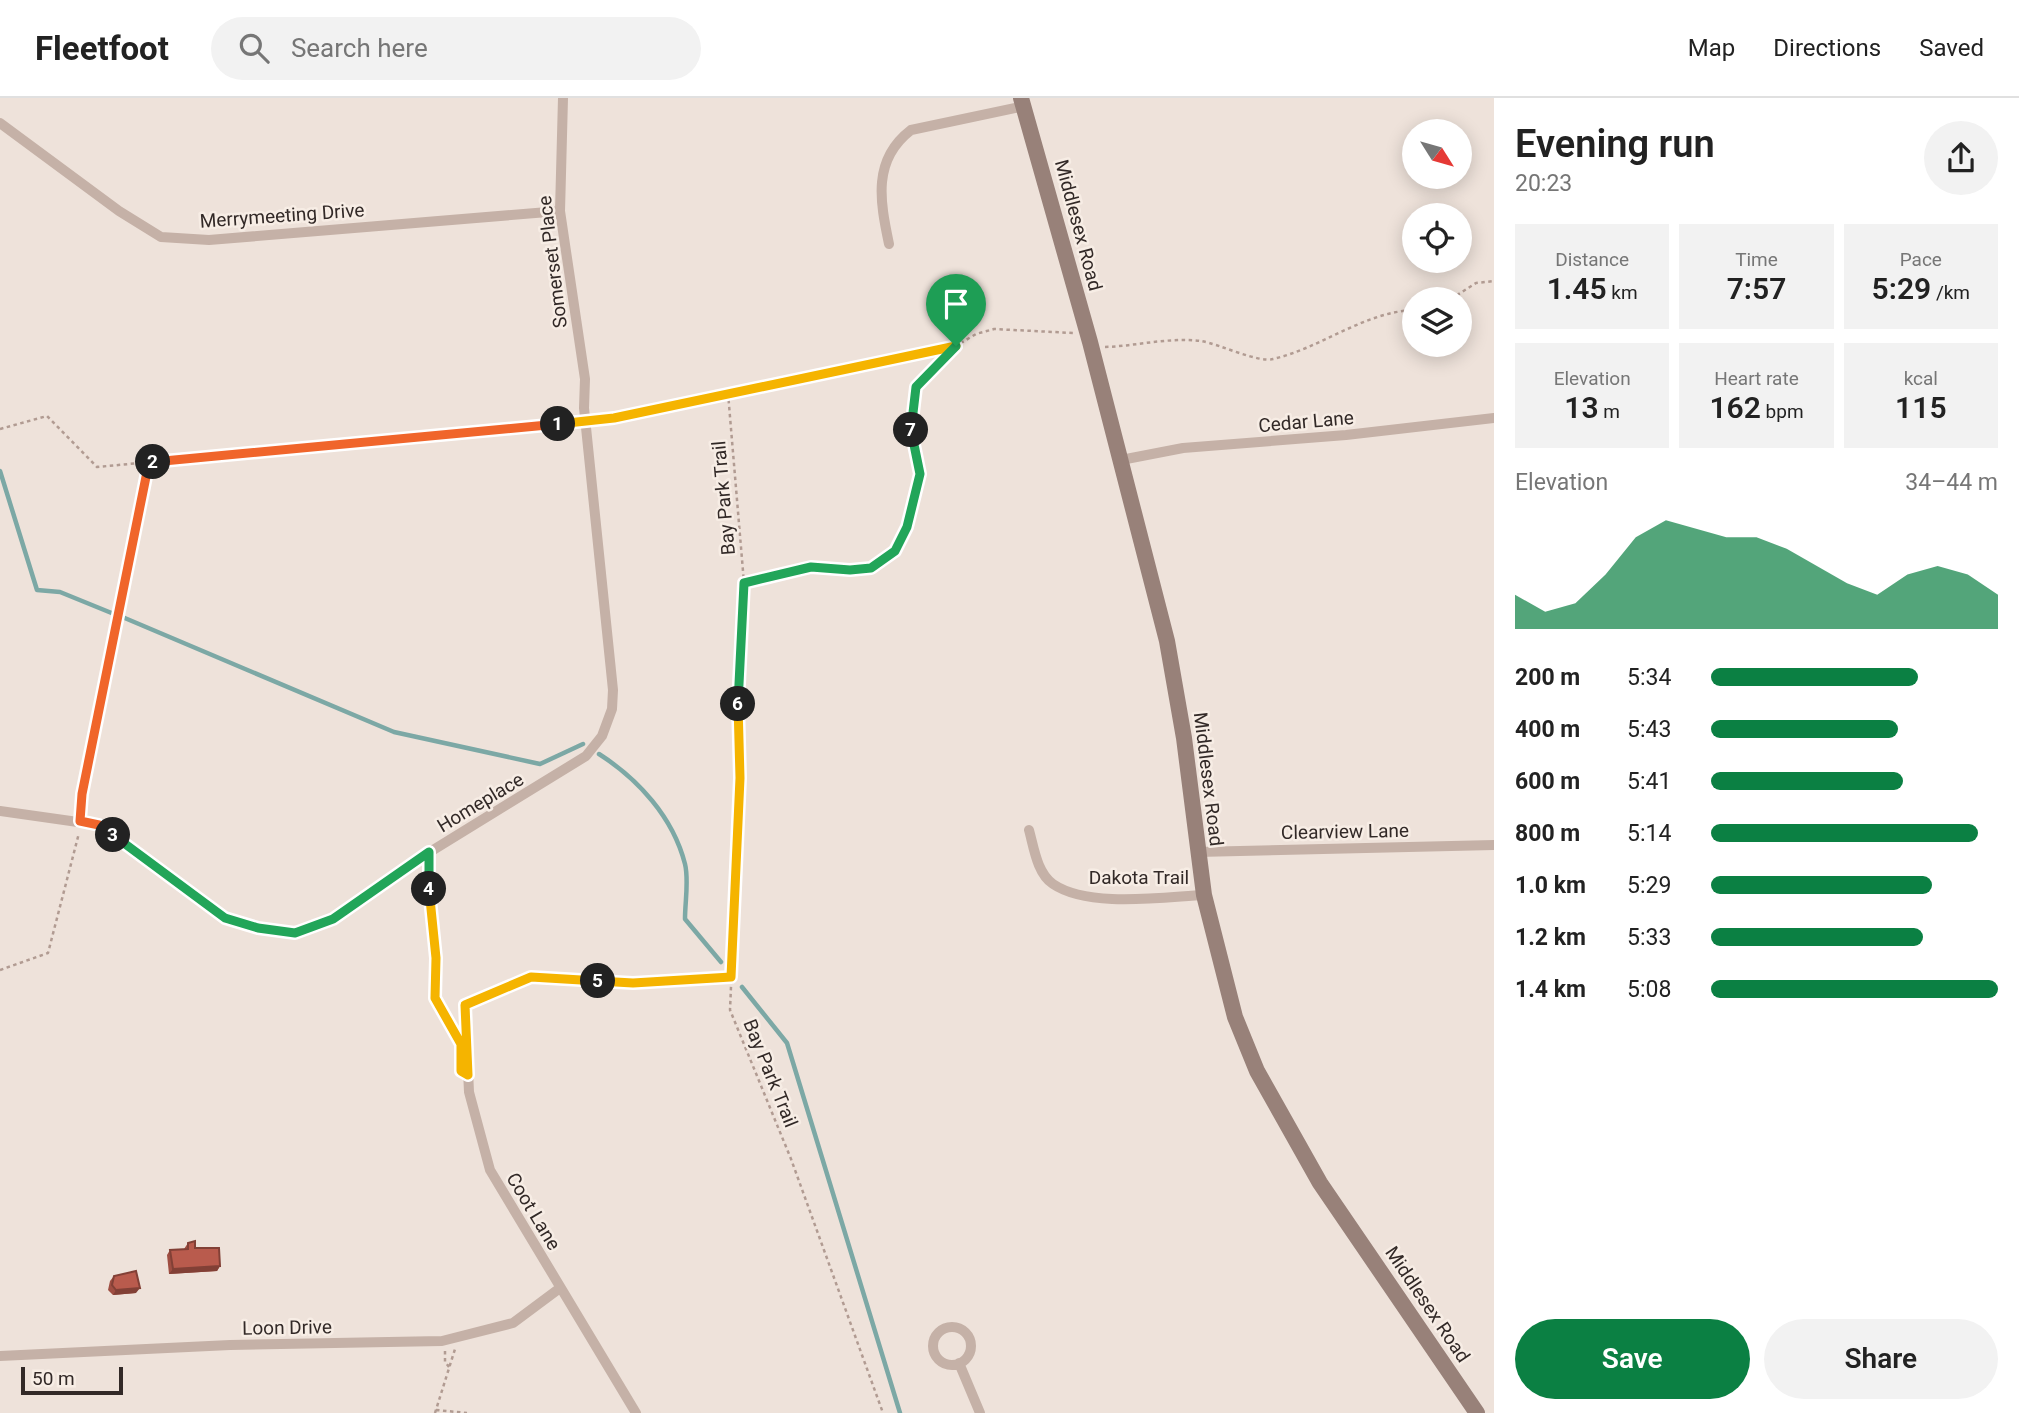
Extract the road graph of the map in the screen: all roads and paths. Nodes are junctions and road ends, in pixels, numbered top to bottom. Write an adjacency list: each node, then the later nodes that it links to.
1 (563, 98): 4 (street, Somerset Place)
2 (1023, 102): 5 (street); 9 (main road, Middlesex Road)
3 (0, 123): 4 (street, Merrymeeting Drive)
4 (560, 211): 12 (street, Somerset Place)
5 (889, 244)
6 (1494, 281): 7 (path)
7 (1470, 287)
8 (1402, 312): 9 (path)
9 (1090, 342): 10 (path); 16 (main road, Middlesex Road)
10 (956, 346): 11 (path); 18 (path)
11 (728, 393): 14 (path); 18 (path, Bay Park Trail)
12 (584, 408): 14 (street, Homeplace)
13 (1494, 418): 16 (street, Cedar Lane)
14 (586, 421): 17 (path); 23 (street, Homeplace)
15 (0, 429): 17 (path)
16 (1121, 460): 24 (main road, Middlesex Road)
17 (149, 462): 20 (path)
18 (744, 583): 27 (path, Bay Park Trail)
19 (0, 811): 20 (street, Homeplace)
20 (80, 821): 23 (street, Homeplace); 26 (path)
21 (1029, 830): 25 (street, Dakota Trail)
22 (1494, 845): 24 (street, Clearview Lane)
23 (429, 852): 29 (path)
24 (1197, 852): 25 (main road, Middlesex Road)
25 (1204, 895): 39 (main road, Middlesex Road)
26 (0, 970)
27 (731, 977): 28 (path); 37 (path, Bay Park Trail)
28 (465, 1005): 30 (street, Coot Lane)
29 (456, 1033)
30 (560, 1288): 31 (street, Loon Drive); 36 (street, Coot Lane)
31 (459, 1337): 32 (street, Loon Drive); 34 (path)
32 (0, 1356)
33 (959, 1363): 38 (street)
34 (435, 1411): 35 (path)
35 (467, 1413)
36 (636, 1413)
37 (883, 1413)
38 (980, 1413)
39 (1477, 1413)

